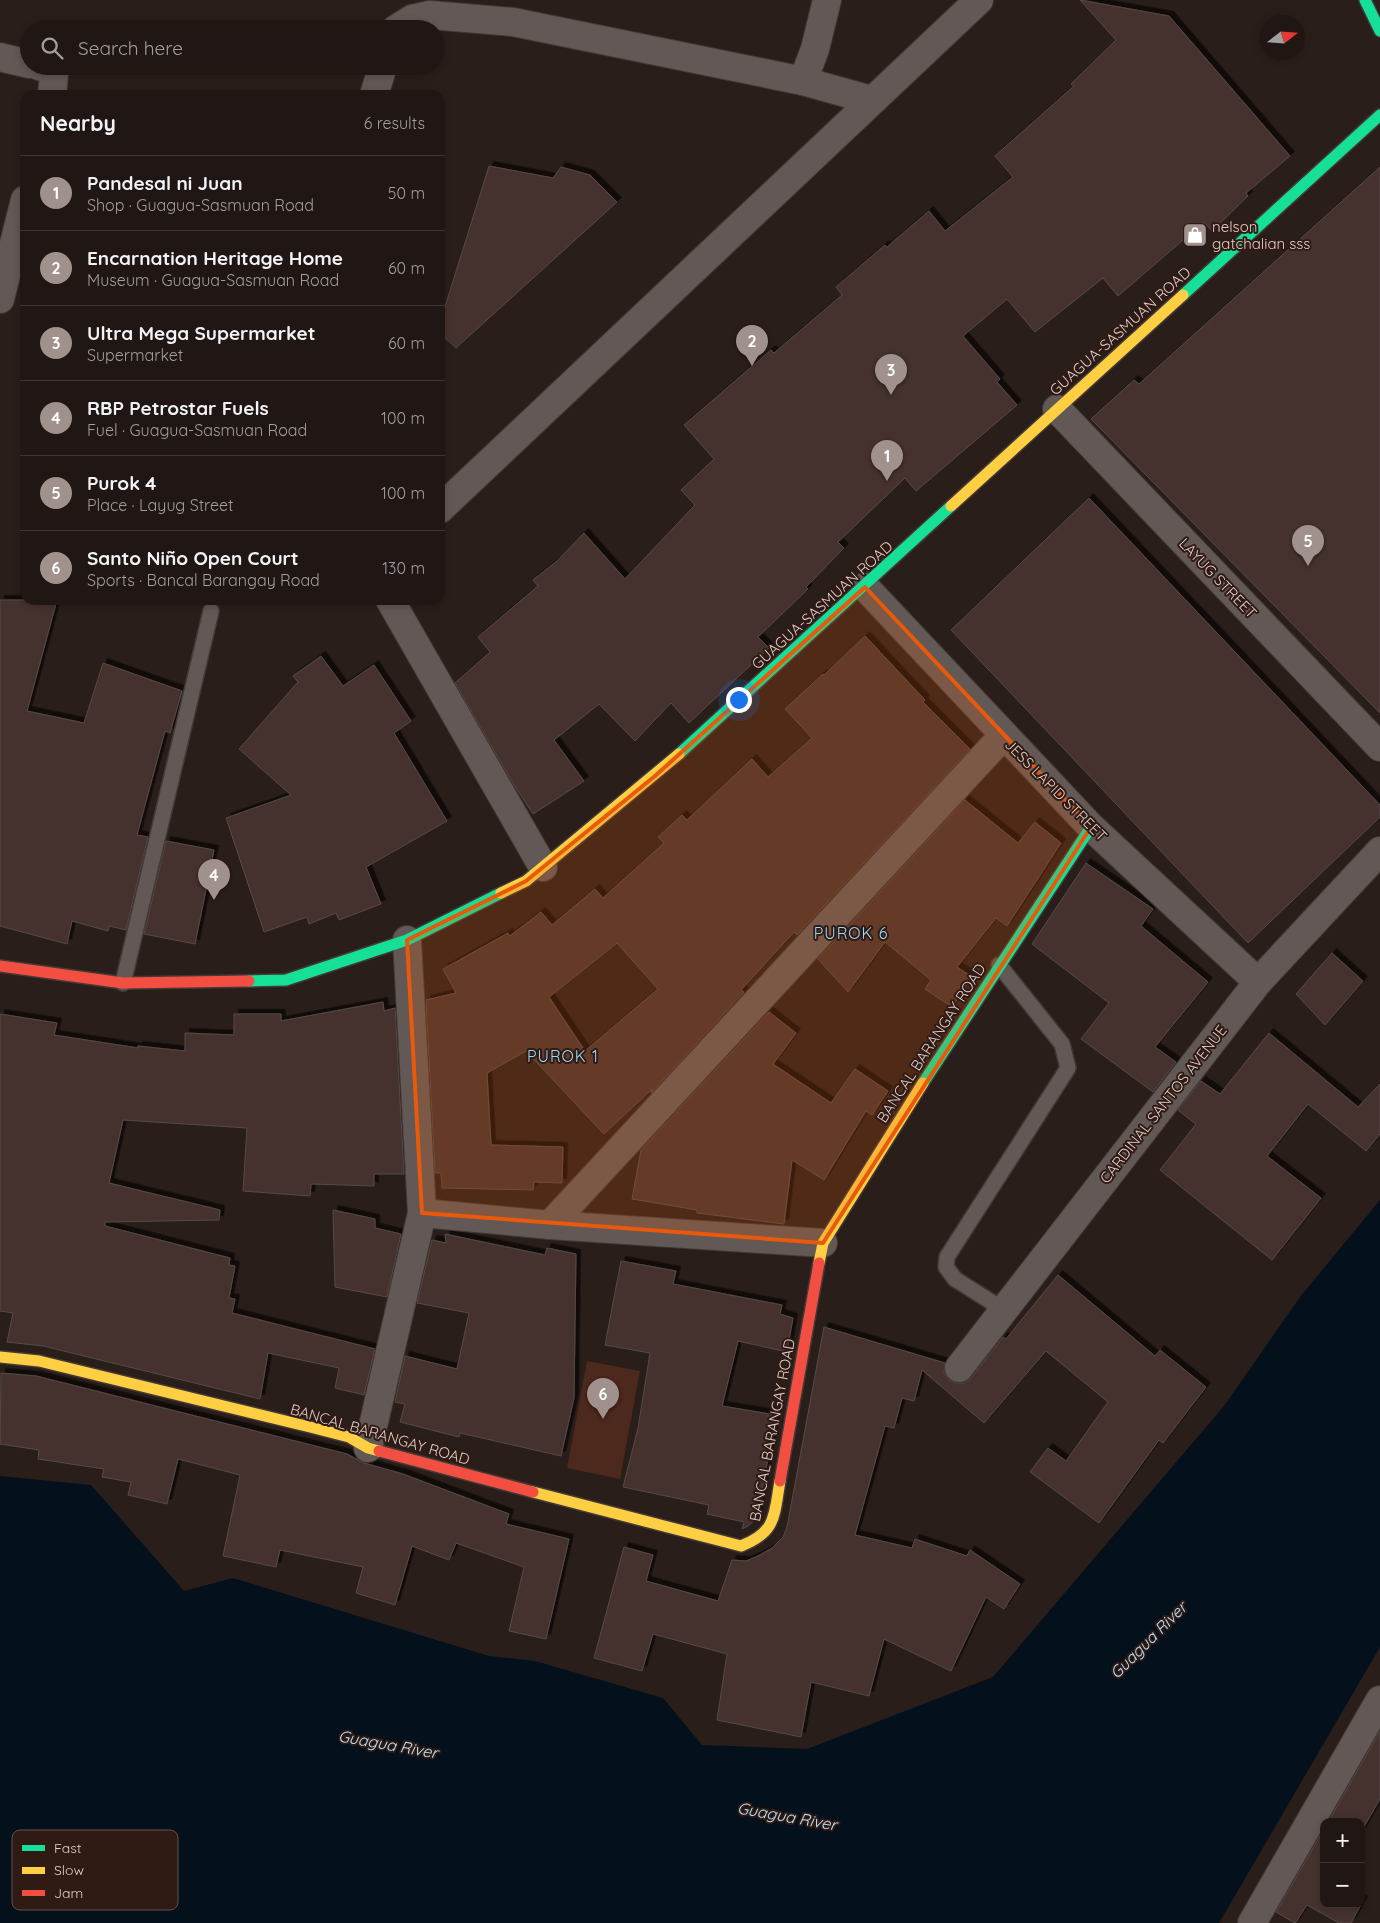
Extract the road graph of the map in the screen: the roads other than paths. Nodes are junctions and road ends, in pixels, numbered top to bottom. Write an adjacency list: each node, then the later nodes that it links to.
1 (827, 0): 9 (street)
2 (979, 0): 11 (street)
3 (1365, 0): 5 (main road)
4 (410, 20): 9 (street)
5 (1380, 31)
6 (0, 57): 7 (street)
7 (20, 62)
8 (380, 75): 10 (street)
9 (803, 81): 11 (street)
10 (376, 90)
11 (870, 100): 16 (street)
12 (1380, 115): 15 (main road, GUAGUA-SASMUAN ROAD)
13 (20, 220): 14 (street)
14 (0, 299)
15 (1057, 409): 17 (main road, GUAGUA-SASMUAN ROAD); 21 (street, LAYUG STREET)
16 (445, 504)
17 (865, 587): 20 (street, JESS LAPID STREET); 24 (main road, GUAGUA-SASMUAN ROAD)
18 (393, 605): 24 (street)
19 (212, 611): 28 (lane)
20 (1003, 736): 22 (street, JESS LAPID STREET); 31 (street)
21 (1380, 747)
22 (1091, 827): 26 (main road, BANCAL BARANGAY ROAD); 29 (street, JESS LAPID STREET)
23 (1380, 851): 29 (street, CARDINAL SANTOS AVENUE)
24 (543, 867): 25 (main road, GUAGUA-SASMUAN ROAD)
25 (407, 940): 28 (main road, GUAGUA-SASMUAN ROAD); 30 (street)
26 (999, 965): 32 (main road, BANCAL BARANGAY ROAD); 33 (lane)
27 (0, 966): 28 (main road, GUAGUA-SASMUAN ROAD)
28 (123, 982)
29 (1258, 982): 33 (street, CARDINAL SANTOS AVENUE)
30 (422, 1213): 31 (street); 36 (street)
31 (550, 1225): 32 (street)
32 (823, 1243): 36 (main road, BANCAL BARANGAY ROAD)
33 (1004, 1310): 35 (street, CARDINAL SANTOS AVENUE)
34 (0, 1356): 36 (main road, BANCAL BARANGAY ROAD)
35 (959, 1368)
36 (368, 1448)
37 (1380, 1700): 38 (street)
38 (1252, 1923)

